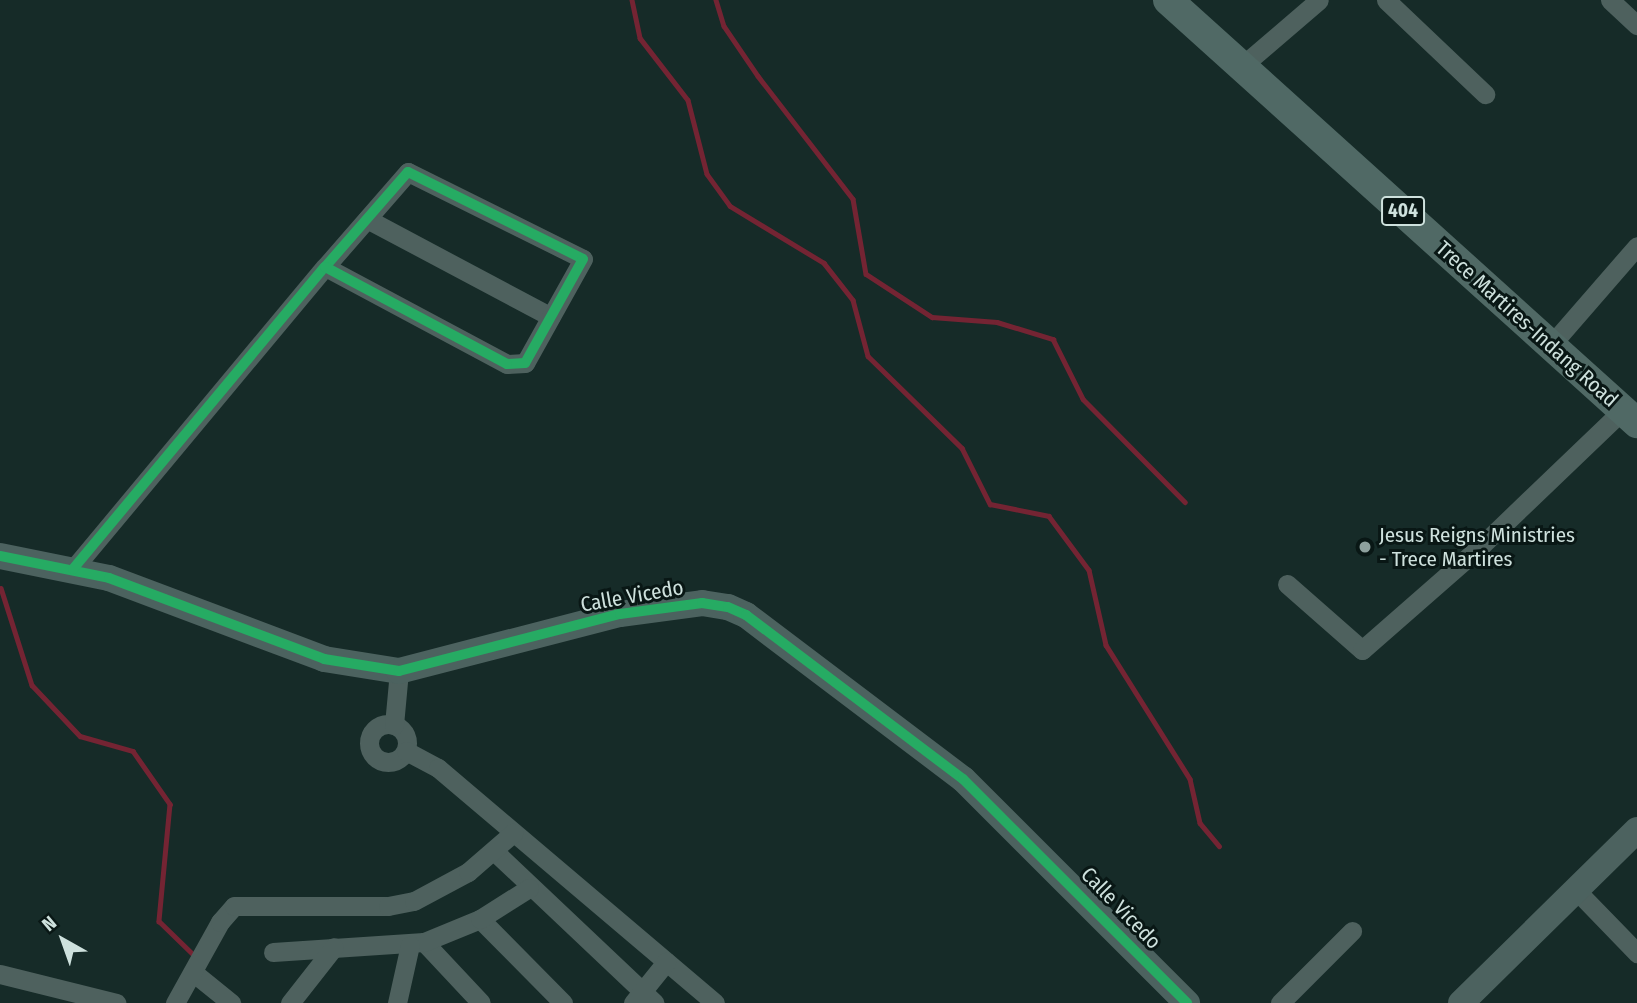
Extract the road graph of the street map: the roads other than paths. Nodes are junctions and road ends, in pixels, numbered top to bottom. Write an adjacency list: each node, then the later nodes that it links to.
1 (1168, 0): 6 (main road, Trece Martires-Indang Road / 404)
2 (1319, 0): 6 (street)
3 (1386, 0): 7 (street)
4 (1610, 0): 5 (street)
5 (1635, 19)
6 (1242, 66): 12 (main road, Trece Martires-Indang Road / 404)
7 (1485, 93)
8 (367, 219): 10 (street); 11 (street); 11 (street)
9 (1637, 246): 12 (street)
10 (325, 267): 11 (street); 15 (street)
11 (551, 317)
12 (1550, 345): 13 (main road, Trece Martires-Indang Road / 404)
13 (1630, 417): 16 (street)
14 (0, 556): 15 (street, Calle Vicedo)
15 (73, 569): 17 (street, Calle Vicedo)
16 (1287, 584)
17 (399, 671): 18 (street); 43 (street, Calle Vicedo)
18 (394, 725): 19 (street); 19 (street)
19 (406, 751): 21 (street)
20 (1637, 830): 24 (street)
21 (513, 833): 22 (street); 31 (street)
22 (494, 851): 23 (street); 32 (street)
23 (529, 888): 25 (street); 34 (street)
24 (1574, 888): 30 (street); 45 (street)
25 (480, 919): 27 (street); 41 (street)
26 (1352, 931): 44 (street)
27 (417, 943): 28 (street); 39 (street); 40 (street)
28 (334, 947): 29 (street); 38 (street)
29 (273, 952)
30 (1637, 953)
31 (666, 962): 34 (street); 42 (street)
32 (194, 973): 36 (street); 37 (street)
33 (0, 974): 35 (street)
34 (643, 999)
35 (116, 1003)
36 (175, 1003)
37 (231, 1003)
38 (290, 1003)
39 (397, 1003)
40 (481, 1003)
41 (563, 1003)
42 (715, 1003)
43 (1187, 1003)
44 (1280, 1003)
45 (1461, 1003)

